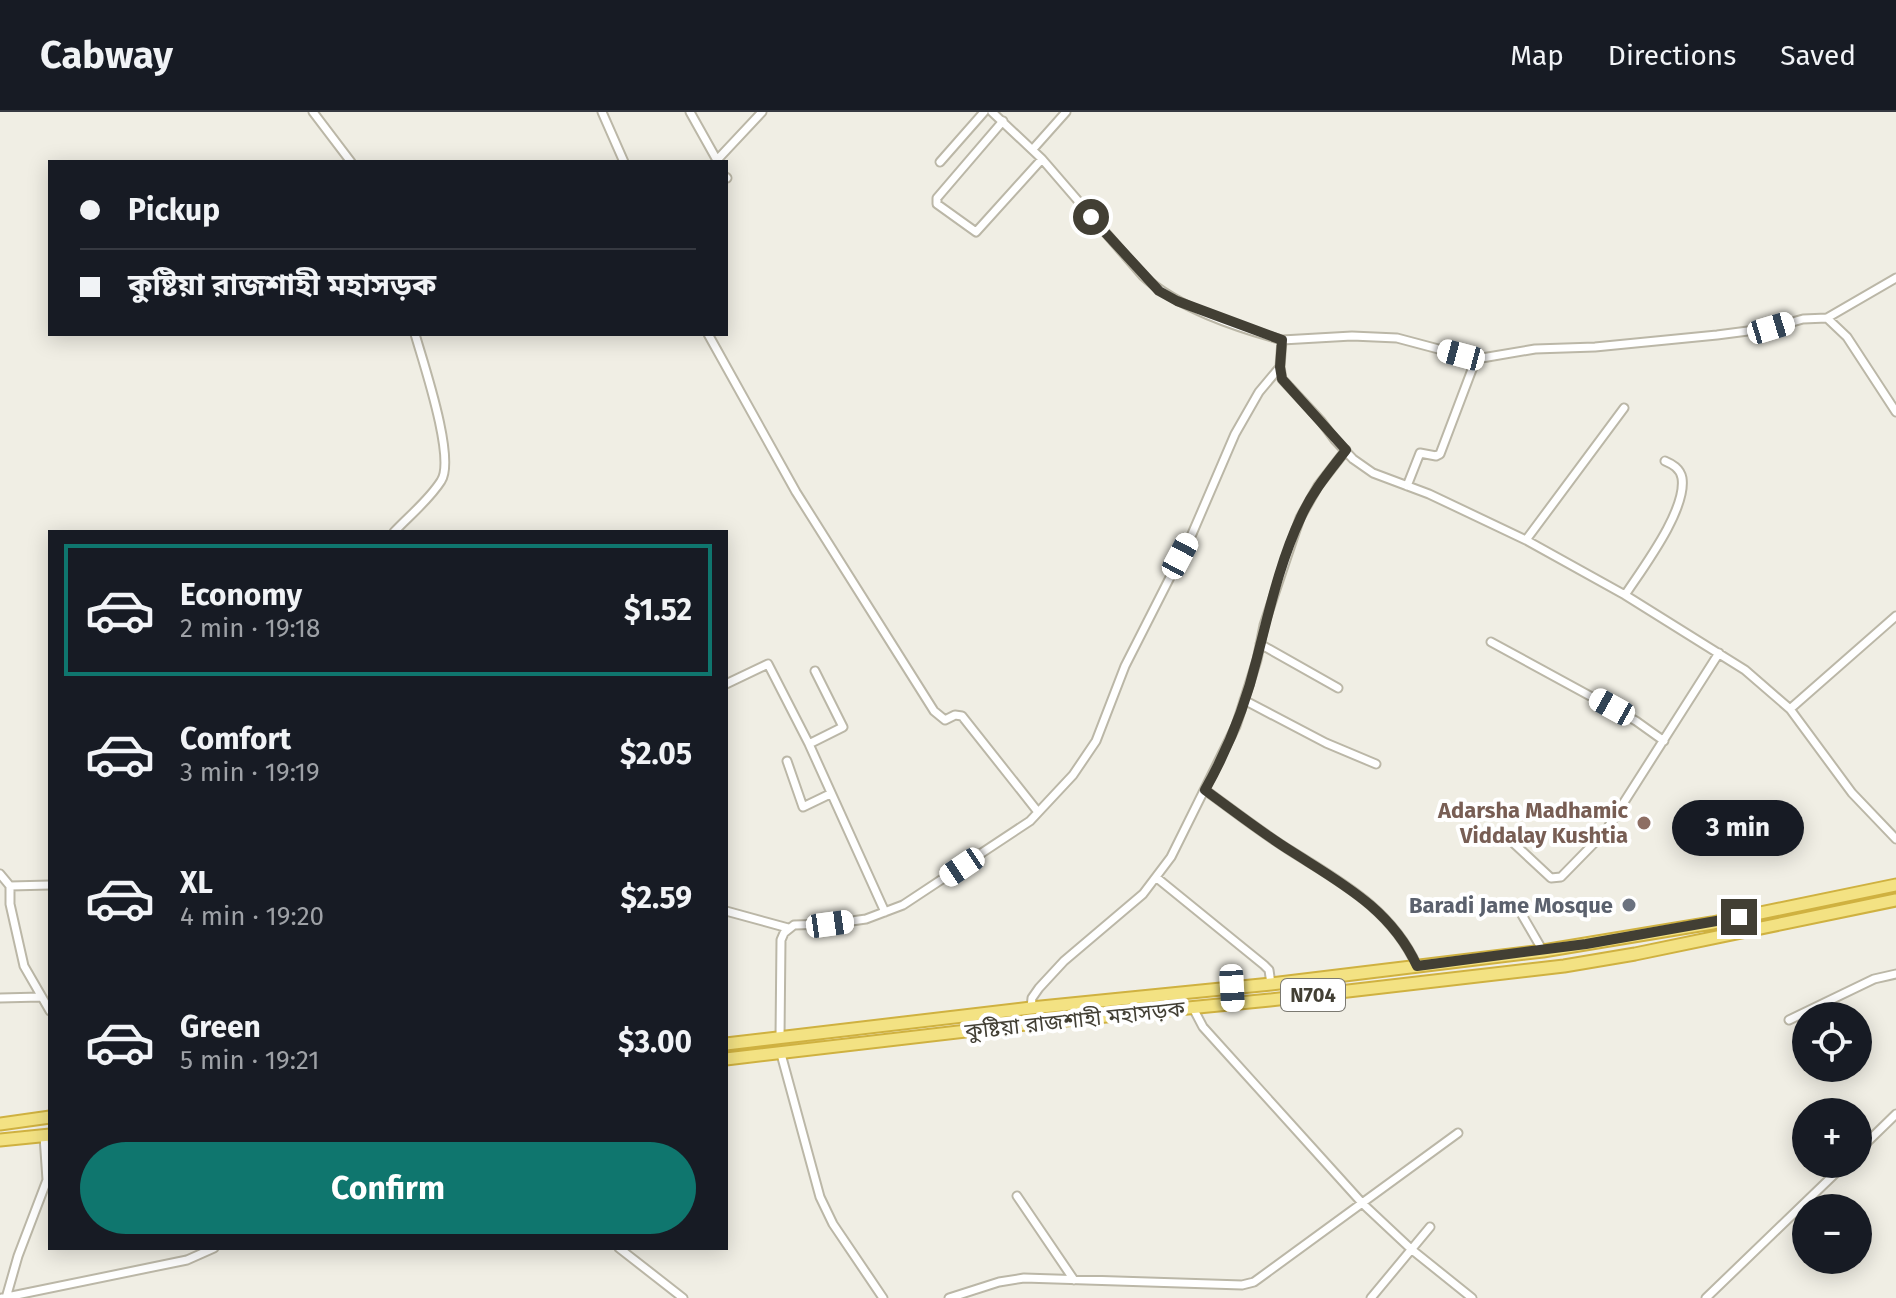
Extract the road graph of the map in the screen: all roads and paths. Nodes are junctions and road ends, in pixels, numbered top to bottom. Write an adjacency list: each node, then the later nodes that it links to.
1 (313, 112): 11 (street)
2 (602, 112): 12 (street)
3 (690, 112): 13 (street)
4 (762, 112): 14 (street)
5 (984, 112): 15 (street)
6 (992, 112): 8 (street)
7 (1066, 112): 9 (street)
8 (1003, 121): 9 (street); 10 (street)
9 (1033, 149): 10 (street)
10 (1042, 159): 20 (street)
11 (349, 160)
12 (623, 160)
13 (716, 160)
14 (718, 160)
15 (940, 162)
16 (1896, 278): 17 (street)
17 (1827, 318): 21 (street); 24 (street)
18 (416, 336): 28 (street)
19 (709, 336): 46 (street)
20 (1282, 340): 21 (street); 22 (street)
21 (1476, 359): 27 (street)
22 (1280, 367): 25 (street); 46 (street)
23 (1624, 408): 29 (street)
24 (1896, 412)
25 (1346, 450): 27 (street); 33 (street)
26 (1665, 461): 30 (street)
27 (1407, 486): 29 (street)
28 (396, 530)
29 (1526, 540): 30 (street)
30 (1625, 595): 34 (street)
31 (1896, 616): 39 (street)
32 (1491, 642): 40 (street)
33 (1260, 644): 37 (street); 38 (street)
34 (1719, 653): 39 (street); 40 (street)
35 (815, 671): 41 (street)
36 (728, 683): 41 (street)
37 (1338, 688)
38 (1244, 700): 43 (street); 44 (street)
39 (1790, 709): 48 (street)
40 (1664, 741): 47 (street)
41 (809, 744): 45 (street)
42 (787, 761): 45 (street)
43 (1376, 764)
44 (1205, 790): 50 (street); 63 (street)
45 (830, 794): 59 (street)
46 (1038, 812): 59 (street)
47 (1508, 838)
48 (1896, 839)
49 (0, 874): 53 (street)
50 (1157, 878): 66 (street); 72 (street)
51 (48, 885): 53 (street)
52 (1896, 885): 54 (highway, কুষ্টিয়া রাজশাহী মহাসড়ক / N704)
53 (10, 886): 68 (street)
54 (1845, 895): 57 (highway); 61 (highway, কুষ্টিয়া রাজশাহী মহাসড়ক / N704)
55 (1896, 900): 57 (highway, কুষ্টিয়া রাজশাহী মহাসড়ক / N704)
56 (1518, 908): 62 (street)
57 (1846, 909): 64 (highway, কুষ্টিয়া রাজশাহী মহাসড়ক / N704)
58 (728, 912): 60 (street)
59 (885, 912): 60 (street)
60 (788, 928): 75 (street)
61 (1564, 948): 62 (highway, কুষ্টিয়া রাজশাহী মহাসড়ক / N704); 64 (highway)
62 (1543, 951): 63 (highway, কুষ্টিয়া রাজশাহী মহাসড়ক / N704)
63 (1417, 966): 66 (highway, কুষ্টিয়া রাজশাহী মহাসড়ক / N704)
64 (1564, 966): 70 (highway, কুষ্টিয়া রাজশাহী মহাসড়ক / N704)
65 (1896, 974): 74 (street)
66 (1271, 984): 67 (highway, কুষ্টিয়া রাজশাহী মহাসড়ক / N704)
67 (1232, 988): 70 (highway); 72 (highway, কুষ্টিয়া রাজশাহী মহাসড়ক / N704)
68 (41, 997): 69 (street); 71 (street)
69 (0, 998)
70 (1233, 1004): 73 (highway, কুষ্টিয়া রাজশাহী মহাসড়ক / N704)
71 (48, 1008)
72 (1031, 1008): 75 (highway, কুষ্টিয়া রাজশাহী মহাসড়ক / N704)
73 (1193, 1008): 78 (highway, কুষ্টিয়া রাজশাহী মহাসড়ক / N704); 90 (street)
74 (1789, 1020)
75 (780, 1037): 76 (highway, কুষ্টিয়া রাজশাহী মহাসড়ক / N704)
76 (742, 1042): 77 (highway, কুষ্টিয়া রাজশাহী মহাসড়ক / N704); 79 (highway)
77 (728, 1044)
78 (781, 1054): 79 (highway, কুষ্টিয়া রাজশাহী মহাসড়ক / N704); 98 (street)
79 (744, 1057): 80 (highway, কুষ্টিয়া রাজশাহী মহাসড়ক / N704)
80 (728, 1059)
81 (48, 1117): 83 (highway)
82 (1895, 1118): 86 (street)
83 (5, 1123): 87 (highway)
84 (1458, 1133): 90 (street)
85 (47, 1136): 87 (highway); 96 (street)
86 (1872, 1139)
87 (6, 1140)
88 (1830, 1178): 102 (street)
89 (1017, 1196): 95 (street)
90 (1363, 1204): 92 (street); 95 (street)
91 (1430, 1227): 92 (street)
92 (1411, 1249): 100 (street); 101 (street)
93 (210, 1250): 96 (street)
94 (622, 1250): 97 (street)
95 (1074, 1280): 99 (street)
96 (5, 1298)
97 (683, 1298)
98 (883, 1298)
99 (949, 1298)
100 (1371, 1298)
101 (1472, 1298)
102 (1706, 1298)

